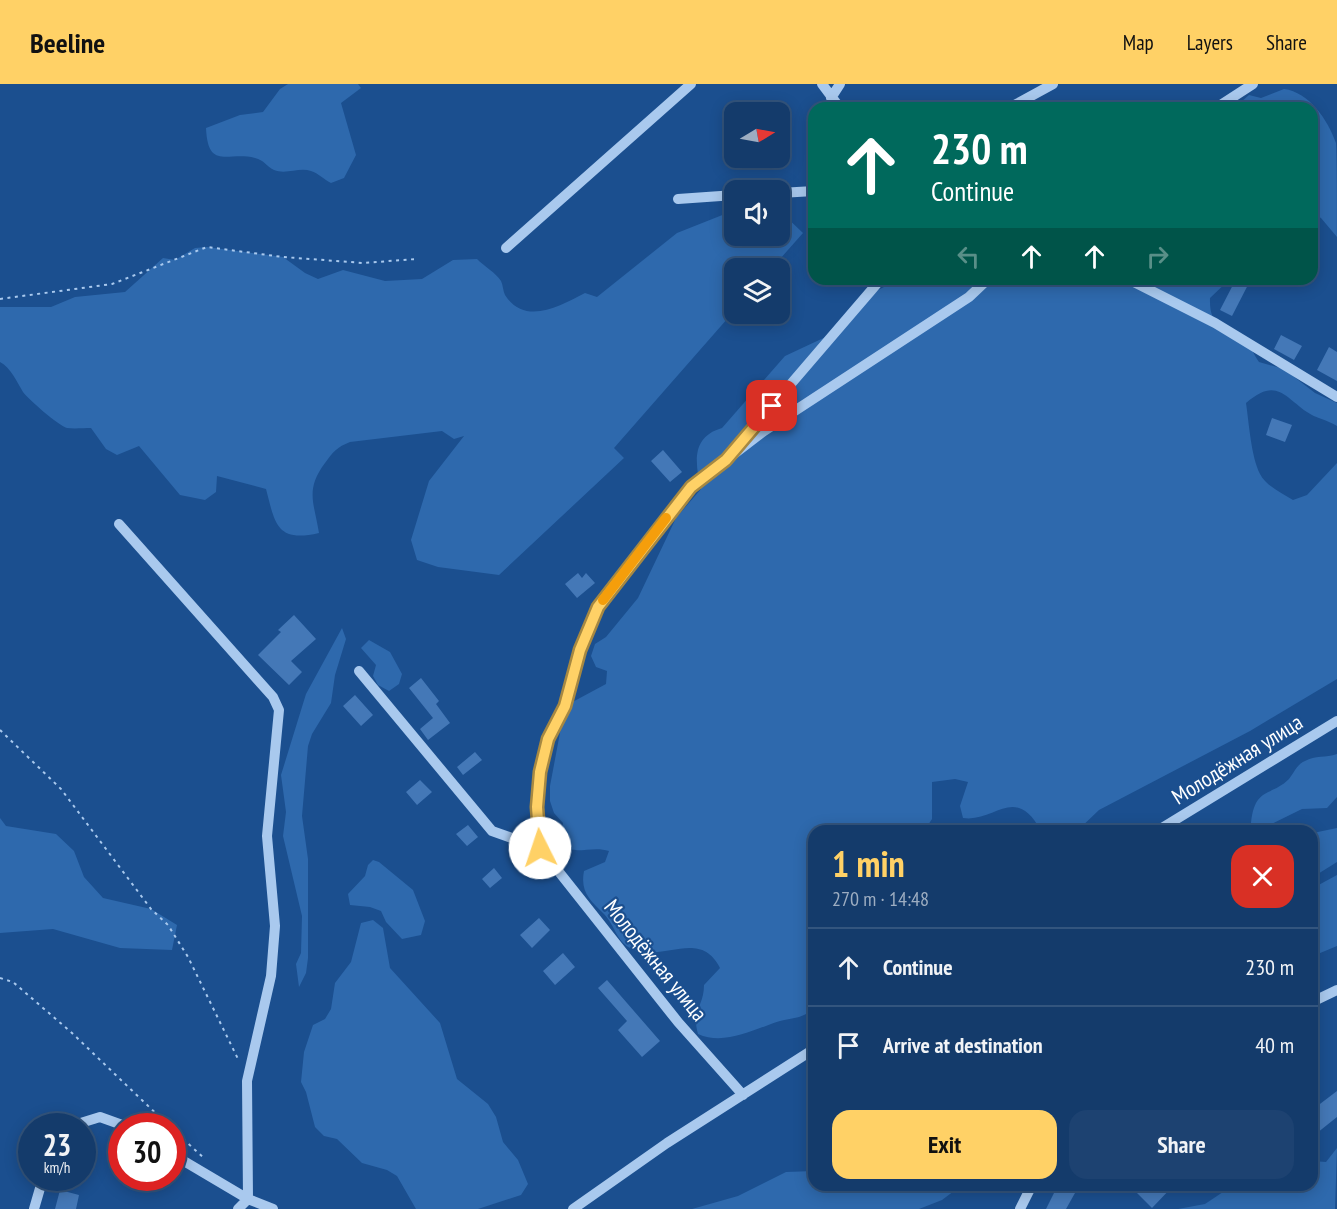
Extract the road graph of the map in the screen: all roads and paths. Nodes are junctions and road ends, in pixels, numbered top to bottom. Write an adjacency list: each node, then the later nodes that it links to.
1 (691, 84): 14 (street)
2 (822, 84): 6 (street)
3 (840, 84): 6 (street)
4 (1053, 84): 8 (street)
5 (1253, 84): 9 (street)
6 (831, 98): 7 (street)
7 (835, 102)
8 (1020, 102)
9 (1225, 102)
10 (808, 191): 11 (street)
11 (790, 192)
12 (724, 196): 13 (street)
13 (678, 199)
14 (506, 248)
15 (416, 259): 19 (path)
16 (876, 285): 21 (street)
17 (982, 285): 21 (street)
18 (1140, 285): 20 (street)
19 (0, 299)
20 (1337, 397)
21 (726, 460): 27 (street)
22 (119, 524): 32 (street)
23 (359, 671): 27 (street)
24 (1337, 721): 26 (street, Молодёжная улица)
25 (0, 730): 32 (path)
26 (1167, 825)
27 (540, 848): 33 (street, Молодёжная улица)
28 (0, 978): 34 (path)
29 (1337, 990): 30 (street)
30 (1318, 999)
31 (808, 1053): 33 (street)
32 (247, 1080): 38 (street)
33 (743, 1095): 42 (street)
34 (155, 1113)
35 (186, 1162): 38 (street)
36 (39, 1191): 39 (street)
37 (1029, 1191): 43 (street)
38 (248, 1199): 40 (street); 41 (street)
39 (34, 1209)
40 (238, 1209)
41 (273, 1209)
42 (573, 1209)
43 (1020, 1209)

